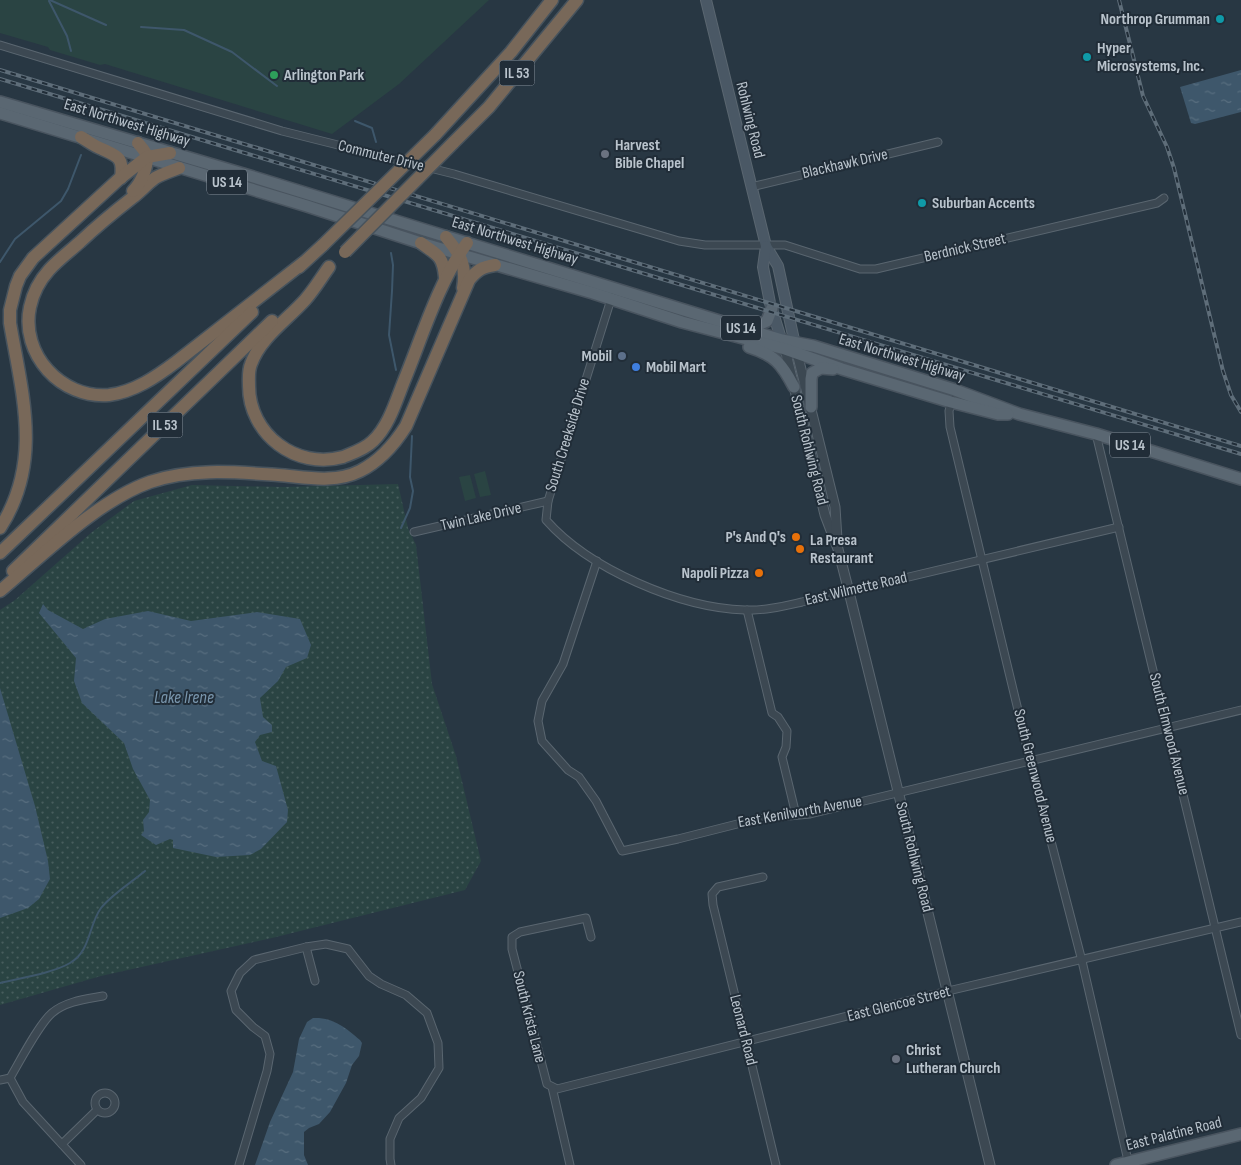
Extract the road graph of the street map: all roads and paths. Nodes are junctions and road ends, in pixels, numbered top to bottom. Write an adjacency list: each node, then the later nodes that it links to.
1 (552, 0): 21 (highway, IL 53, bridge)
2 (577, 0): 23 (highway, IL 53, bridge)
3 (706, 0): 14 (main road, Rohlwing Road)
4 (0, 45): 19 (street, Commuter Drive)
5 (0, 102): 9 (main road, East Northwest Highway / US 14)
6 (0, 113): 7 (main road, East Northwest Highway / US 14)
7 (81, 137): 11 (main road, East Northwest Highway / US 14); 13 (highway)
8 (938, 142): 14 (street, Blackhawk Drive)
9 (138, 143): 10 (main road, East Northwest Highway / US 14); 11 (highway)
10 (170, 153): 11 (highway); 17 (main road, East Northwest Highway / US 14)
11 (147, 157): 12 (main road, East Northwest Highway / US 14); 13 (highway); 16 (highway)
12 (179, 168): 16 (highway); 18 (main road, East Northwest Highway / US 14)
13 (121, 178): 42 (highway)
14 (751, 186): 19 (main road, Rohlwing Road)
15 (1164, 198): 19 (street, Berdnick Street)
16 (114, 211): 21 (highway)
17 (446, 237): 20 (highway)
18 (421, 243): 20 (main road, East Northwest Highway / US 14); 24 (highway)
19 (766, 246): 27 (main road, Rohlwing Road); 31 (main road, Rohlwing Road)
20 (463, 248): 22 (main road, East Northwest Highway / US 14); 24 (highway); 25 (highway); 26 (main road, East Northwest Highway / US 14)
21 (303, 263): 45 (highway, IL 53)
22 (495, 265): 25 (highway); 26 (main road, East Northwest Highway / US 14)
23 (329, 267): 24 (highway); 48 (highway, IL 53)
24 (445, 277)
25 (462, 293): 49 (highway)
26 (613, 294): 28 (main road, East Northwest Highway / US 14); 29 (main road, East Northwest Highway / US 14); 40 (street, South Creekside Drive)
27 (772, 308): 29 (main road); 30 (main road, Rohlwing Road)
28 (682, 322): 30 (main road, East Northwest Highway / US 14); 33 (main road)
29 (729, 324): 30 (main road, East Northwest Highway / US 14)
30 (783, 344): 31 (main road, East Northwest Highway / US 14); 33 (street, South Rohlwing Road)
31 (796, 348): 32 (main road, East Northwest Highway / US 14); 34 (main road, East Northwest Highway / US 14); 36 (street, South Rohlwing Road)
32 (842, 369): 35 (main road, East Northwest Highway / US 14); 36 (main road)
33 (794, 387): 44 (street, South Rohlwing Road)
34 (955, 390): 35 (street, South Greenwood Avenue); 37 (main road, East Northwest Highway / US 14)
35 (951, 402): 37 (main road, East Northwest Highway / US 14); 46 (street, South Greenwood Avenue)
36 (811, 407): 44 (street, South Rohlwing Road)
37 (1018, 414): 38 (main road, East Northwest Highway / US 14)
38 (1096, 434): 39 (main road, East Northwest Highway / US 14); 41 (street, South Elmwood Avenue)
39 (1241, 479)
40 (548, 501): 43 (street, Twin Lake Drive); 47 (street, South Creekside Drive)
41 (1118, 527): 46 (street, East Wilmette Road); 53 (street, South Elmwood Avenue)
42 (0, 528)
43 (414, 532)
44 (838, 550): 50 (street, South Rohlwing Road)
45 (0, 553)
46 (983, 560): 50 (street, East Wilmette Road); 54 (street, South Greenwood Avenue)
47 (597, 561): 51 (street, East Wilmette Road); 56 (street, East Kenilworth Avenue)
48 (0, 583)
49 (0, 591)
50 (849, 592): 51 (street, East Wilmette Road); 55 (street, South Rohlwing Road)
51 (747, 610): 56 (street)
52 (1241, 710): 53 (street, East Kenilworth Avenue)
53 (1167, 727): 54 (street, East Kenilworth Avenue); 59 (street, South Elmwood Avenue)
54 (1030, 760): 55 (street, East Kenilworth Avenue); 62 (street, South Greenwood Avenue)
55 (898, 793): 56 (street, East Kenilworth Avenue); 64 (street, South Rohlwing Road)
56 (796, 815)
57 (763, 877): 67 (street, Leonard Road)
58 (1241, 922): 59 (street, East Glencoe Street)
59 (1215, 928): 62 (street, East Glencoe Street); 66 (street, South Elmwood Avenue)
60 (591, 937): 70 (street, South Krista Lane)
61 (306, 947): 63 (street); 76 (street); 77 (street)
62 (1082, 961): 64 (street, East Glencoe Street); 74 (street, South Greenwood Avenue)
63 (315, 981)
64 (947, 992): 67 (street, East Glencoe Street); 80 (street, South Rohlwing Road)
65 (103, 996): 68 (street)
66 (1241, 1035)
67 (746, 1043): 70 (street, East Glencoe Street); 79 (street, Leonard Road)
68 (10, 1078): 69 (street); 73 (street)
69 (0, 1080)
70 (554, 1088): 78 (street)
71 (97, 1110): 73 (street)
72 (1241, 1134): 74 (main road, East Palatine Road)
73 (62, 1144): 75 (street)
74 (1129, 1163): 81 (main road, East Palatine Road)
75 (81, 1165)
76 (239, 1165)
77 (391, 1165)
78 (570, 1165)
79 (776, 1165)
80 (990, 1165)
81 (1116, 1165)

